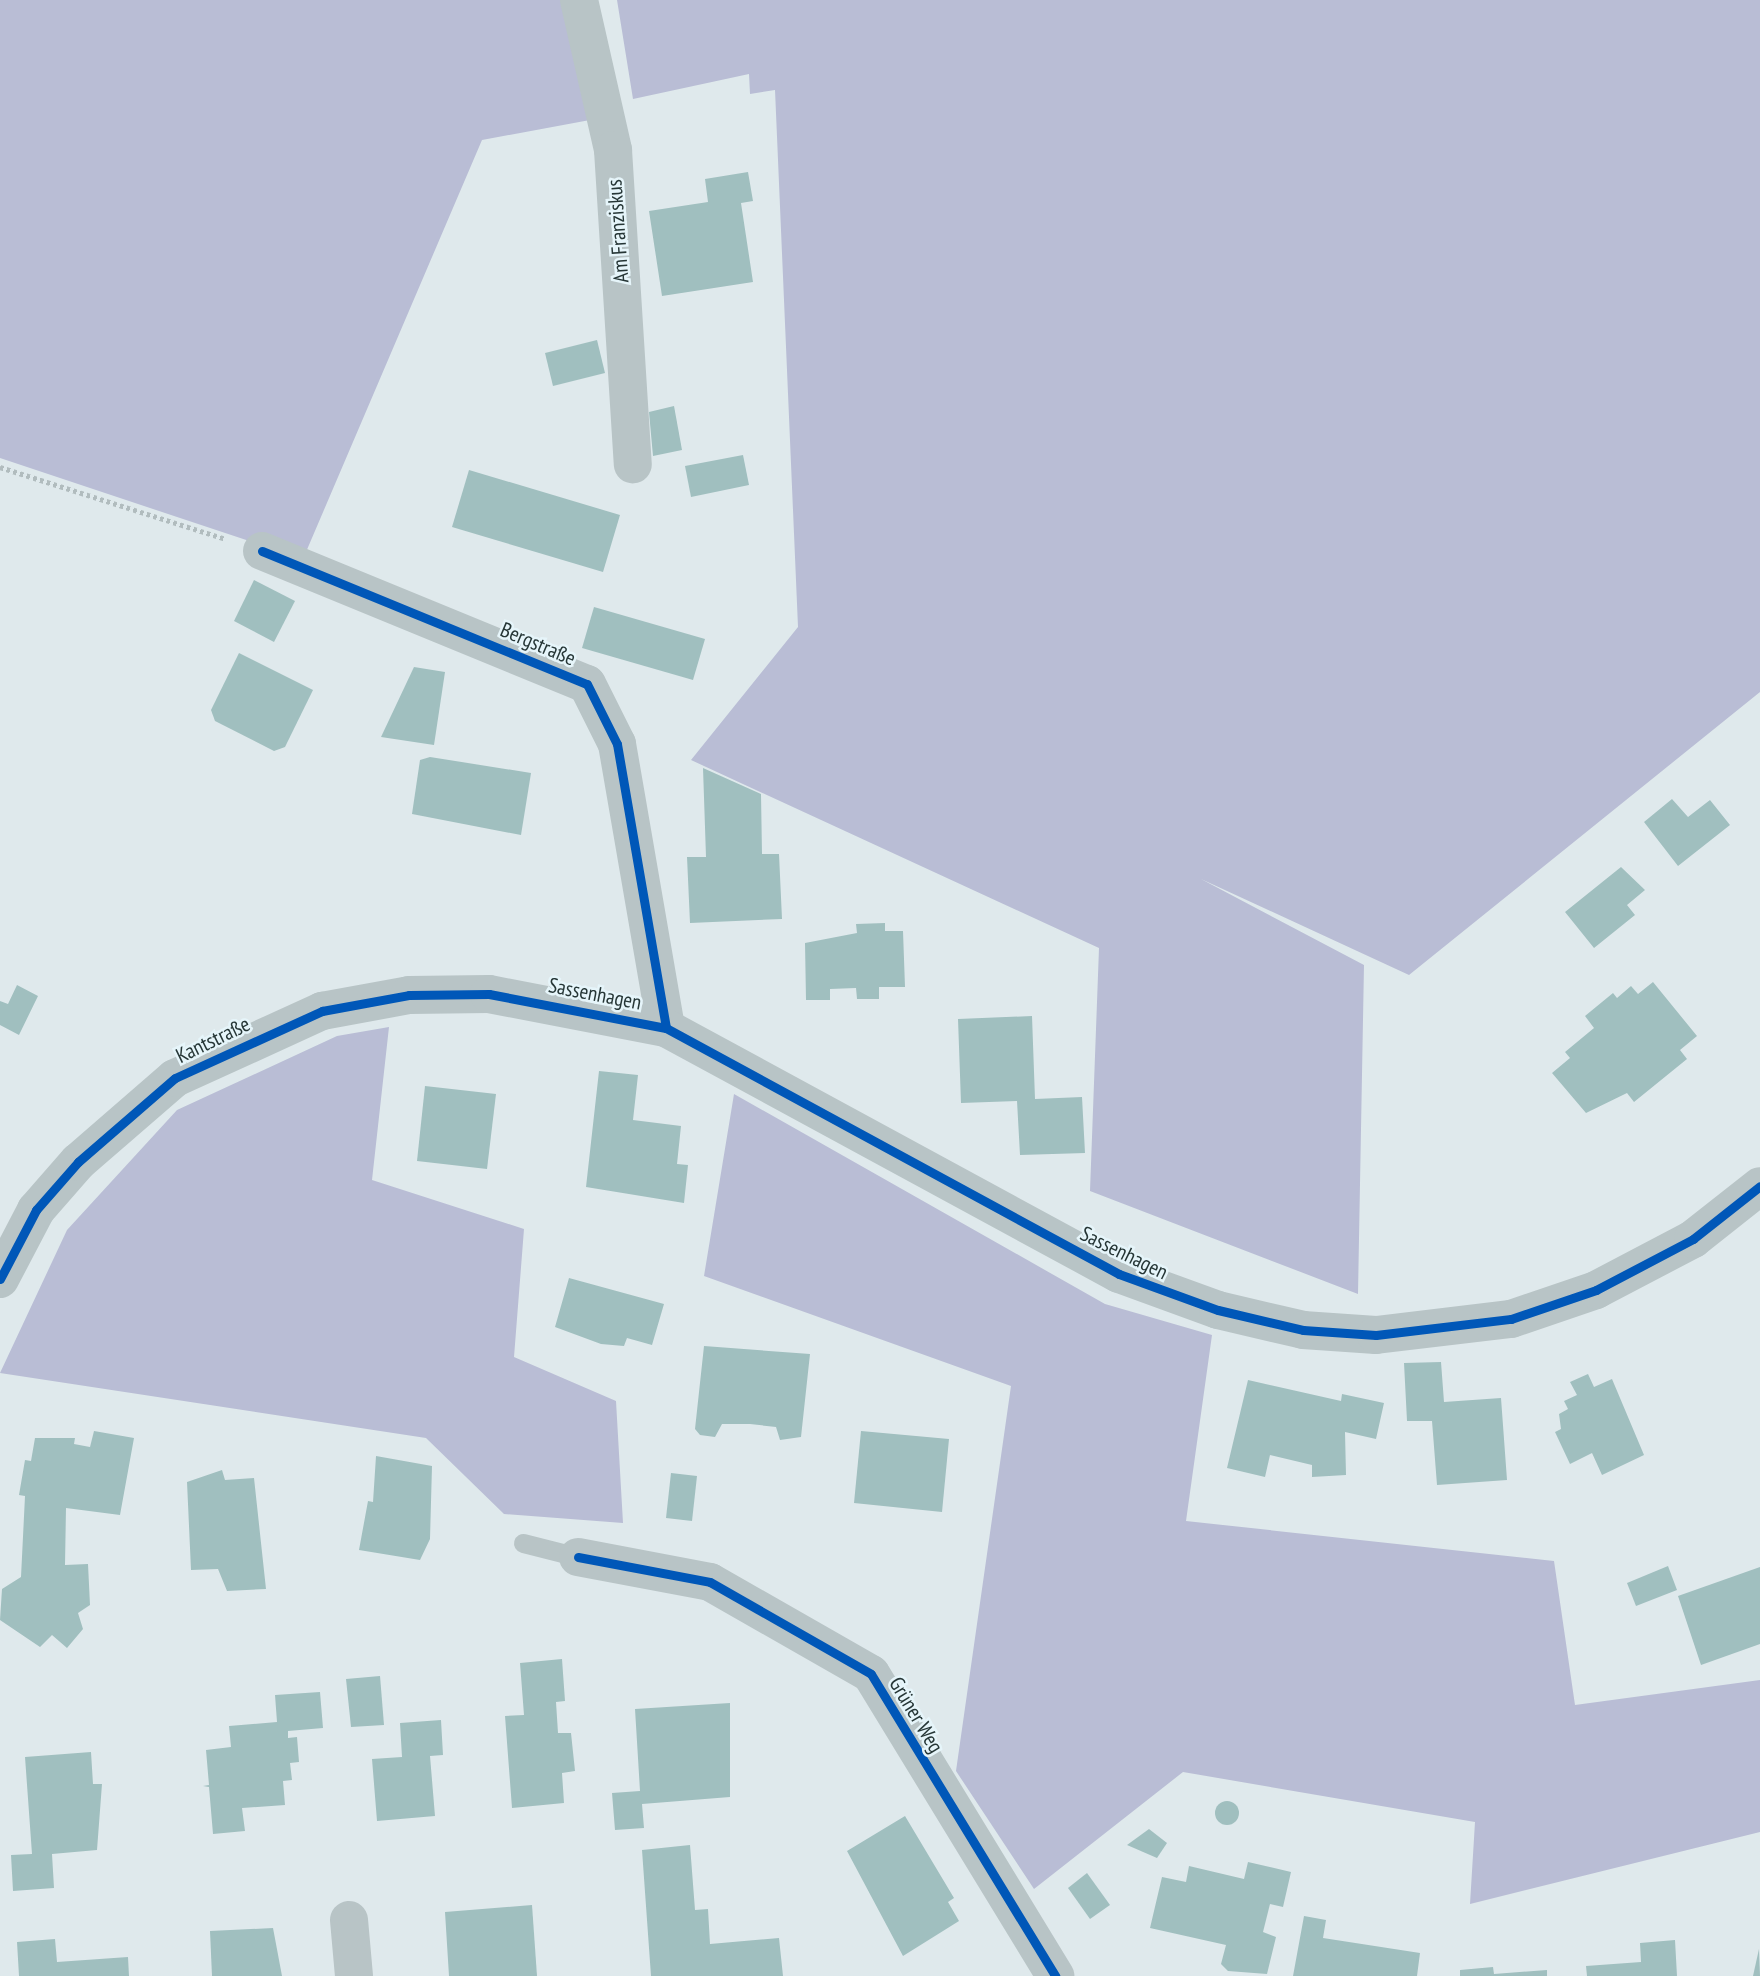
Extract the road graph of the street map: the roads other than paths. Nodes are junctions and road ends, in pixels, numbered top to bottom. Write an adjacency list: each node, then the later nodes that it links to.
1 (579, 0): 2 (street, Am Franziskus)
2 (633, 464)
3 (262, 551): 5 (street, Bergstraße)
4 (489, 994): 5 (street, Sassenhagen); 7 (street, Kantstraße)
5 (666, 1028): 6 (street, Sassenhagen)
6 (1760, 1186)
7 (0, 1279)
8 (523, 1543): 9 (lane)
9 (578, 1557): 12 (street, Grüner Weg)
10 (349, 1920): 11 (street)
11 (354, 1976)
12 (1055, 1976)

